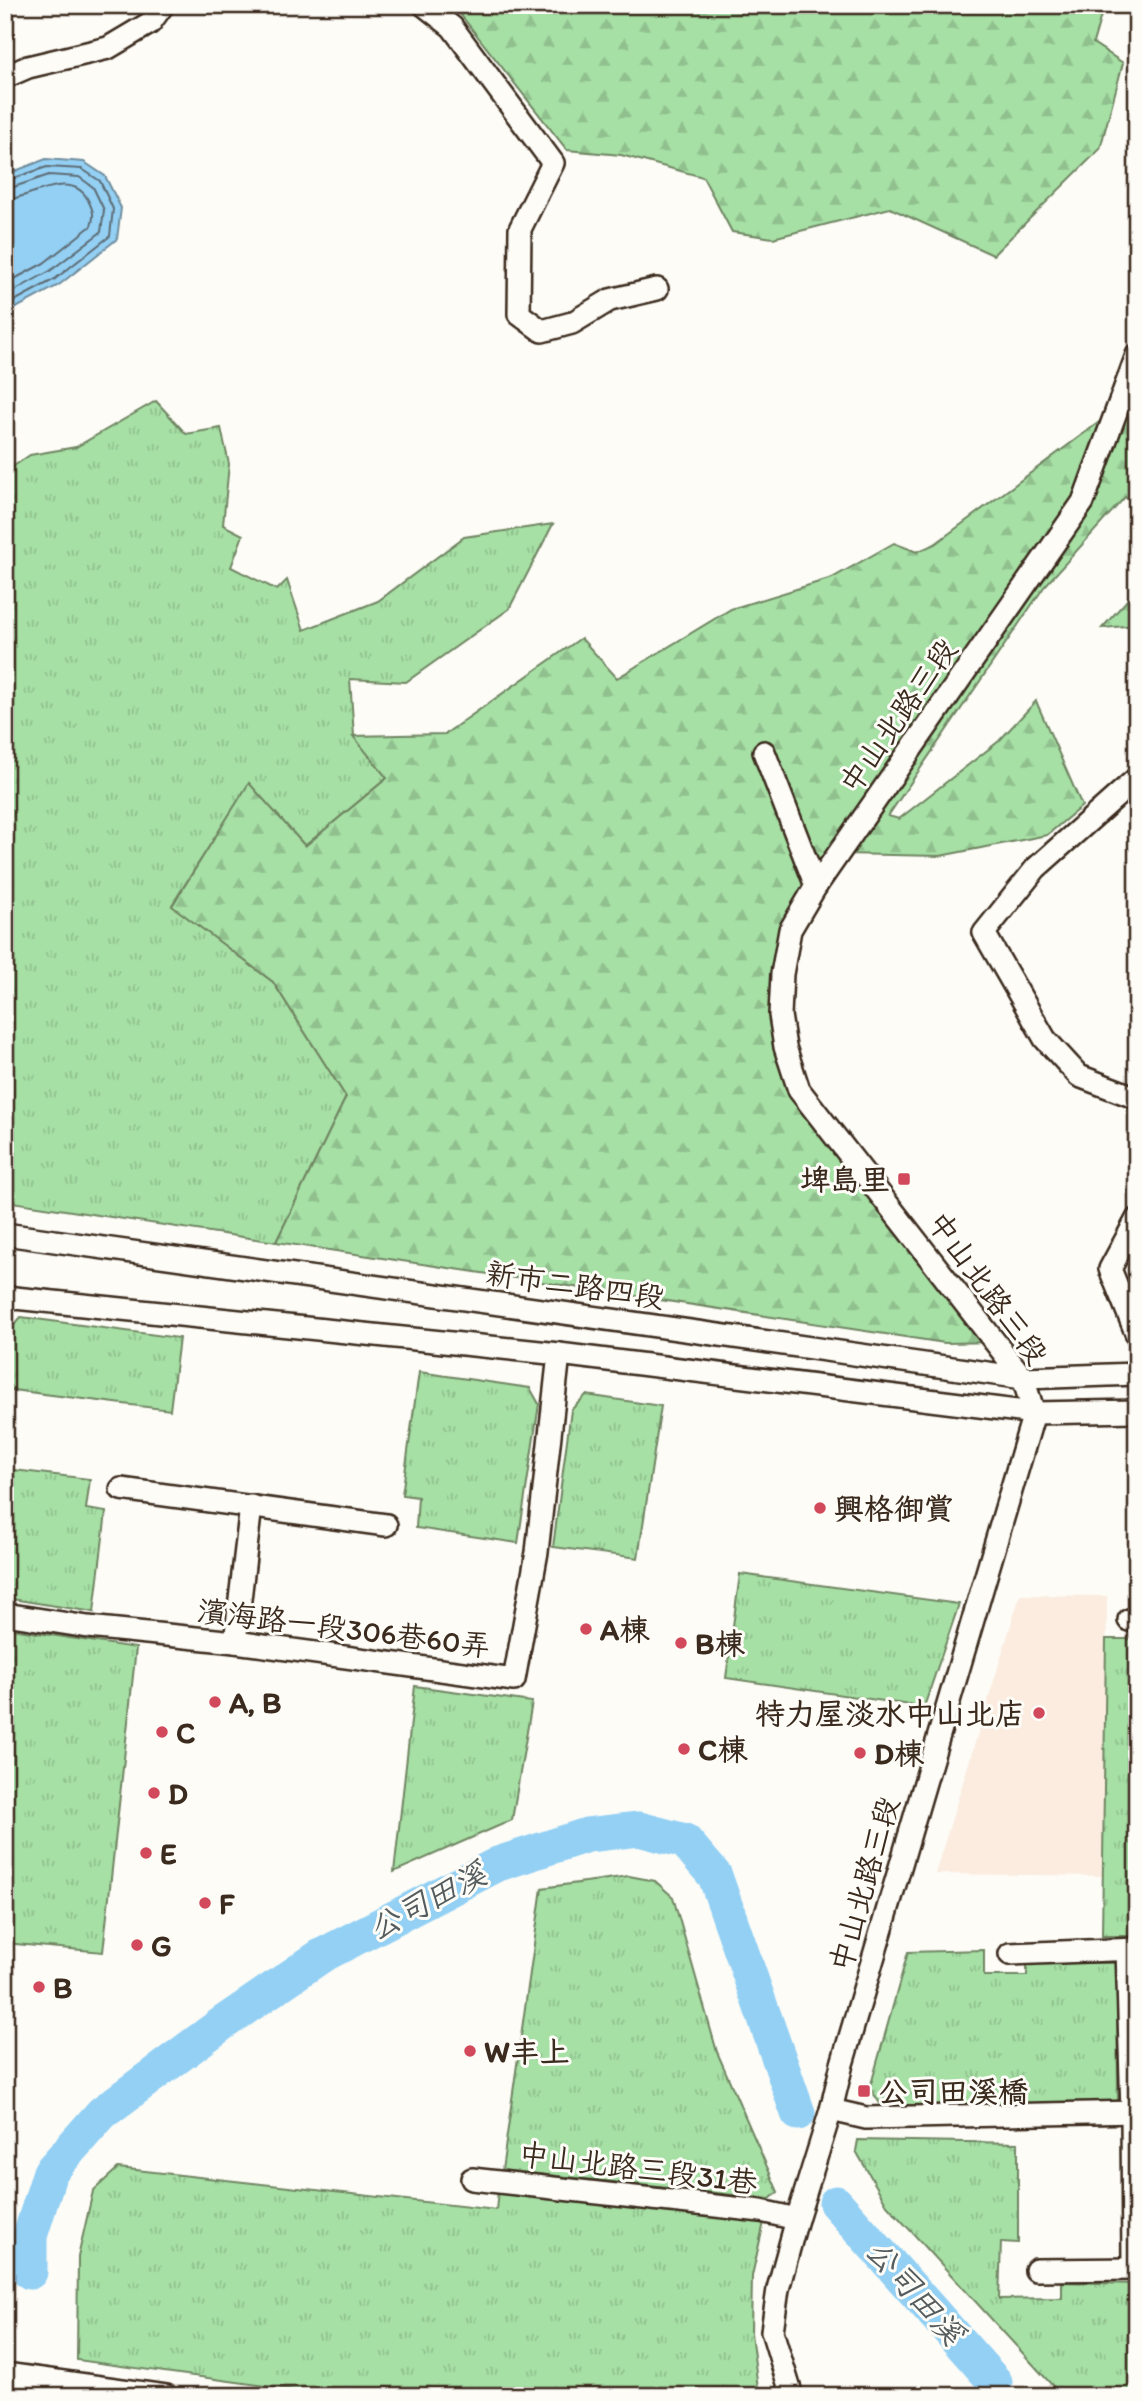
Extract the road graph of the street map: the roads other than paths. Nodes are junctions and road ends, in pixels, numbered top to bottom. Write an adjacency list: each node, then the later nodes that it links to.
1 (163, 5): 3 (street)
2 (424, 5): 4 (street)
3 (5, 77)
4 (657, 289)
5 (1137, 355): 8 (street, 中山北路三段)
6 (764, 752): 8 (street)
7 (1137, 778): 9 (street)
8 (816, 886): 16 (street, 中山北路三段)
9 (1137, 1098)
10 (1137, 1219): 13 (street)
11 (5, 1234): 16 (street, 新市二路四段)
12 (5, 1297): 14 (street)
13 (1137, 1335)
14 (559, 1354): 18 (street); 23 (street, 濱海路一段306巷60弄)
15 (1137, 1374): 16 (street, 新市二路四段)
16 (1023, 1378): 18 (street, 中山北路三段)
17 (1137, 1411): 18 (street)
18 (1034, 1413): 26 (street, 中山北路三段)
19 (121, 1489): 20 (street)
20 (251, 1506): 21 (street); 23 (street)
21 (386, 1525)
22 (5, 1614): 23 (street, 濱海路一段306巷60弄)
23 (235, 1642)
24 (1132, 1949): 25 (street); 27 (street)
25 (1010, 1954)
26 (831, 2110): 27 (street); 29 (street, 中山北路三段)
27 (1134, 2112): 30 (street)
28 (472, 2179): 29 (street, 中山北路三段31巷)
29 (797, 2219): 34 (street, 中山北路三段)
30 (1135, 2269): 31 (street)
31 (1036, 2270)
32 (5, 2374): 33 (street)
33 (166, 2396)
34 (792, 2396)

